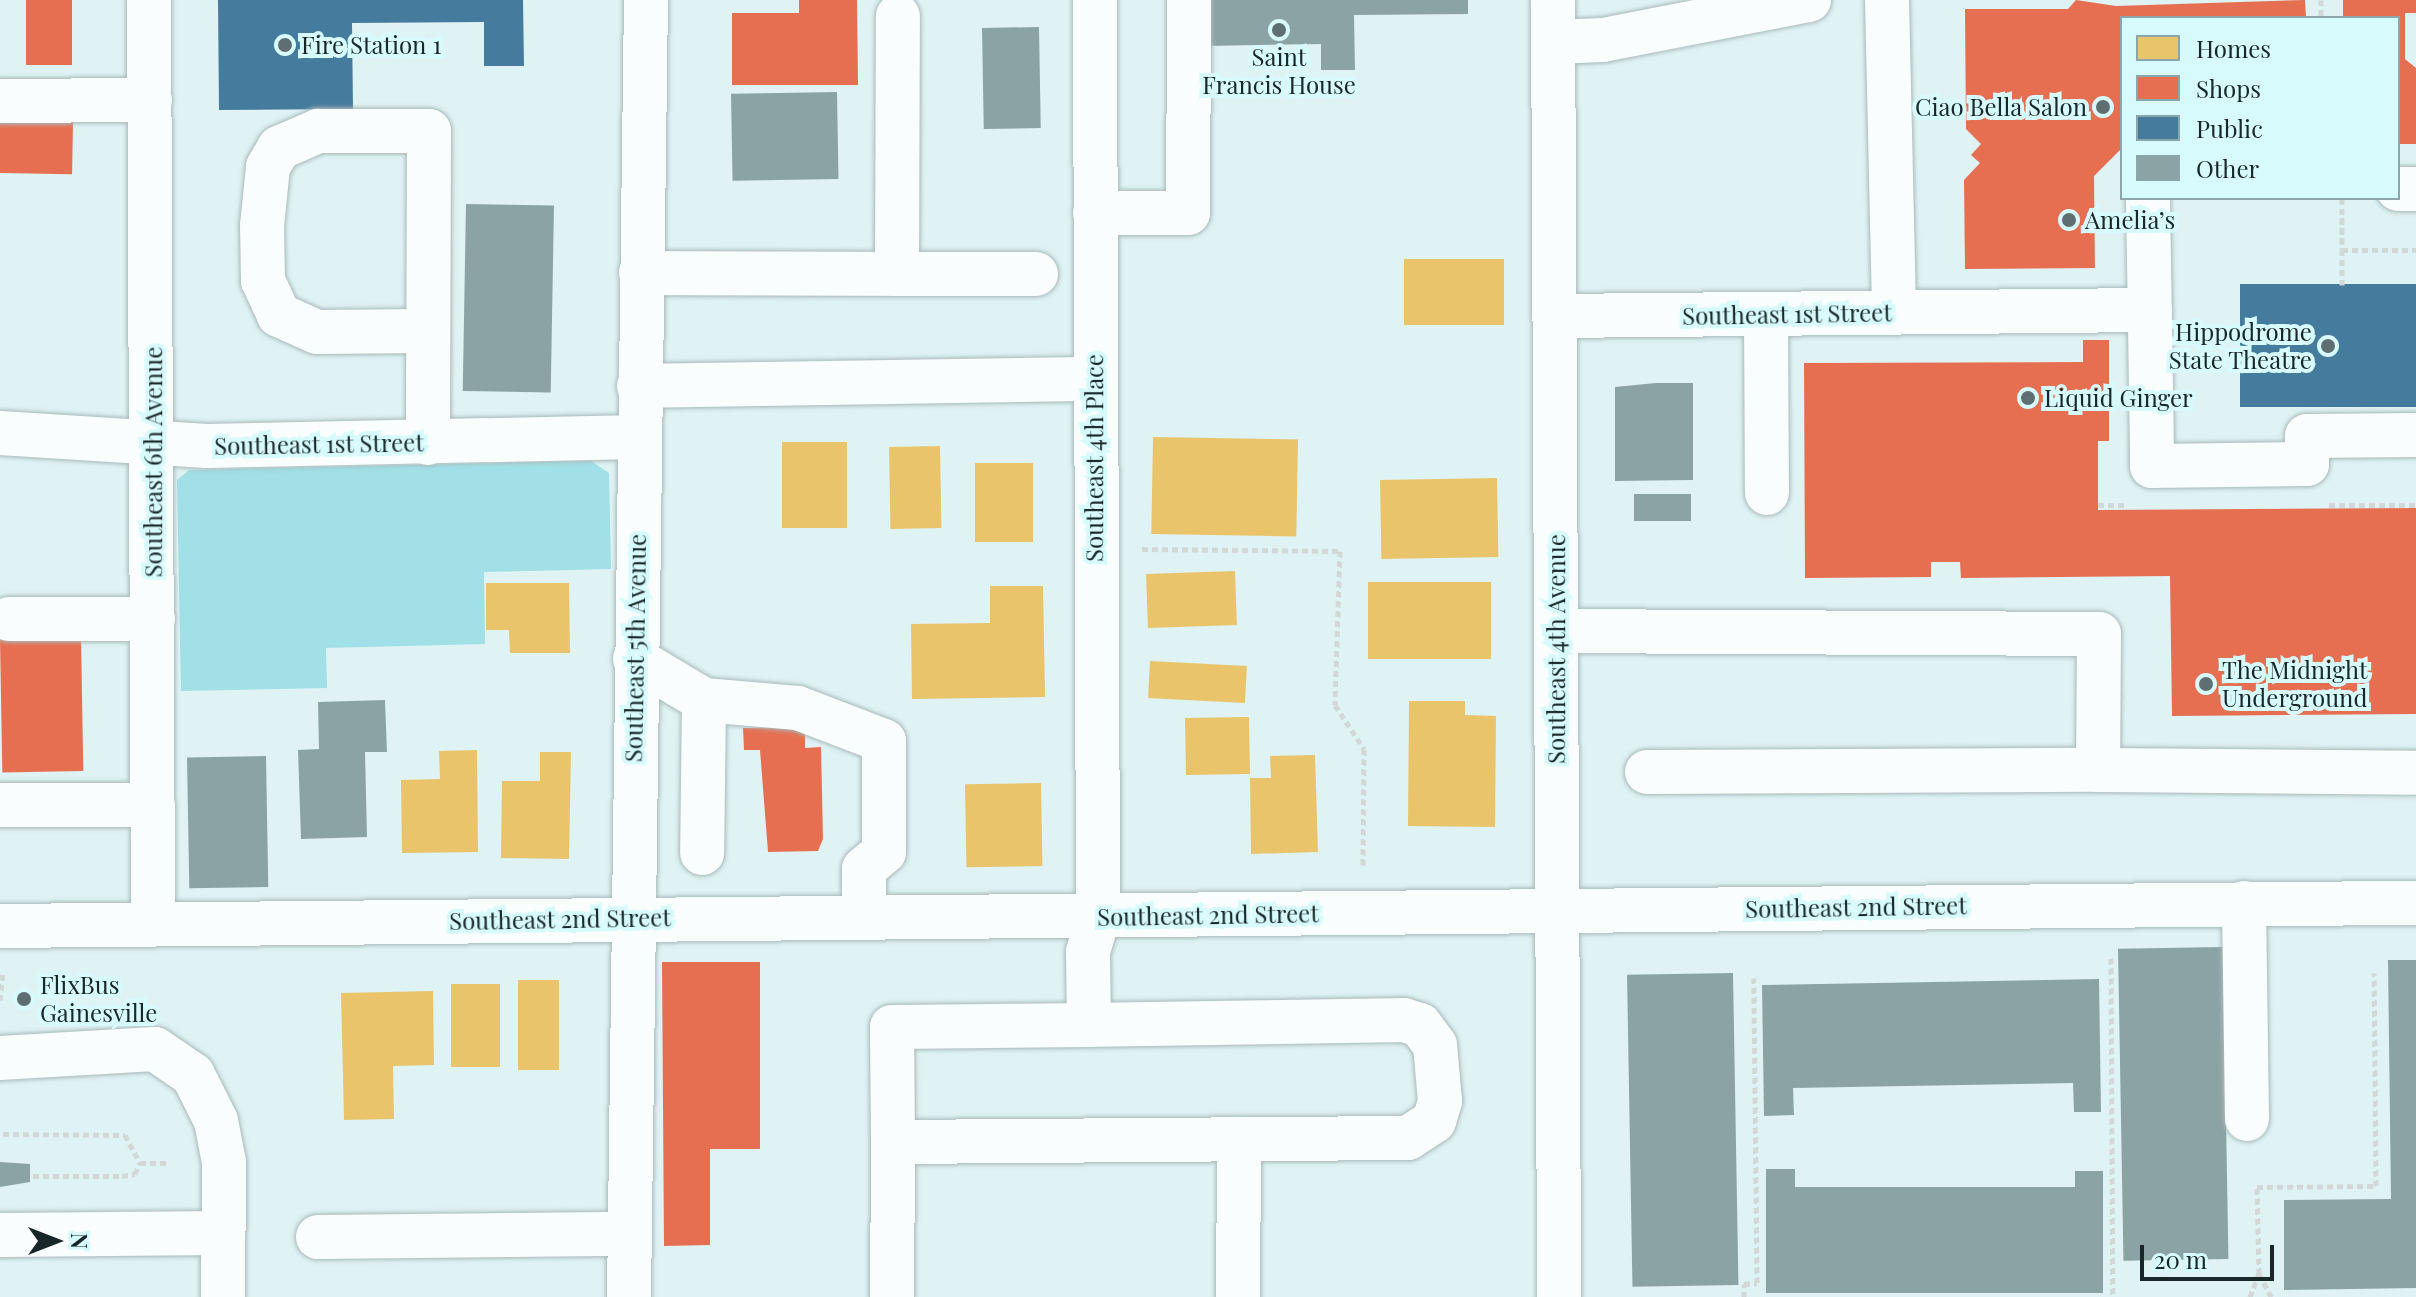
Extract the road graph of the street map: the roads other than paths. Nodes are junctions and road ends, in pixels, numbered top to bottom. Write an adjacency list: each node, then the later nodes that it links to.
1 (149, 0): 9 (street, Southeast 6th Avenue)
2 (646, 0): 13 (street, Southeast 5th Avenue)
3 (1095, 0): 12 (street, Southeast 4th Place)
4 (1189, 0): 12 (street)
5 (1809, 0): 8 (street)
6 (1887, 0): 17 (street)
7 (898, 16): 14 (street)
8 (1554, 21): 19 (street, Southeast 4th Avenue)
9 (150, 100): 10 (street); 27 (street, Southeast 6th Avenue)
10 (0, 101)
11 (2148, 200): 16 (street)
12 (1095, 213): 21 (street, Southeast 4th Place)
13 (641, 273): 14 (street); 22 (street, Southeast 5th Avenue)
14 (897, 274): 15 (street)
15 (1036, 274)
16 (2150, 310): 17 (street, Southeast 1st Street); 24 (street)
17 (1894, 313): 18 (street, Southeast 1st Street)
18 (1766, 314): 19 (street, Southeast 1st Street); 28 (street)
19 (1555, 316): 31 (street, Southeast 4th Avenue)
20 (427, 331): 20 (street); 26 (street)
21 (1093, 379): 22 (street); 44 (street, Southeast 4th Place)
22 (639, 386): 25 (street, Southeast 5th Avenue)
23 (0, 433): 27 (street, Southeast 1st Street)
24 (2416, 435)
25 (638, 437): 26 (street, Southeast 1st Street); 32 (street, Southeast 5th Avenue)
26 (428, 443): 27 (street, Southeast 1st Street)
27 (153, 445): 30 (street, Southeast 6th Avenue)
28 (1767, 493)
29 (9, 619): 30 (street)
30 (153, 619): 38 (street, Southeast 6th Avenue)
31 (1556, 631): 34 (street); 42 (street, Southeast 4th Avenue)
32 (635, 659): 33 (street); 45 (street, Southeast 5th Avenue)
33 (704, 700): 39 (street); 43 (street)
34 (2098, 770): 35 (street); 36 (street)
35 (1647, 772)
36 (2416, 773)
37 (0, 805): 38 (street)
38 (153, 805): 46 (street, Southeast 6th Avenue)
39 (702, 853)
40 (2244, 903): 41 (street, Southeast 2nd Street); 42 (street, Southeast 2nd Street); 50 (street)
41 (2416, 903)
42 (1557, 911): 44 (street, Southeast 2nd Street); 61 (street, Southeast 4th Avenue)
43 (864, 917): 44 (street, Southeast 2nd Street); 45 (street, Southeast 2nd Street)
44 (1098, 917): 48 (street, Southeast 4th Place)
45 (629, 918): 46 (street, Southeast 2nd Street); 54 (street, Southeast 5th Avenue)
46 (153, 924): 47 (street, Southeast 2nd Street)
47 (1, 944)
48 (1089, 1025): 51 (street); 52 (street)
49 (0, 1058): 53 (street)
50 (2247, 1119)
51 (1239, 1141): 52 (street); 60 (street)
52 (893, 1142): 59 (street)
53 (222, 1233): 55 (street); 57 (street)
54 (629, 1234): 56 (street); 58 (street, Southeast 5th Avenue)
55 (0, 1235)
56 (318, 1237)
57 (223, 1297)
58 (629, 1297)
59 (892, 1297)
60 (1238, 1297)
61 (1559, 1297)

